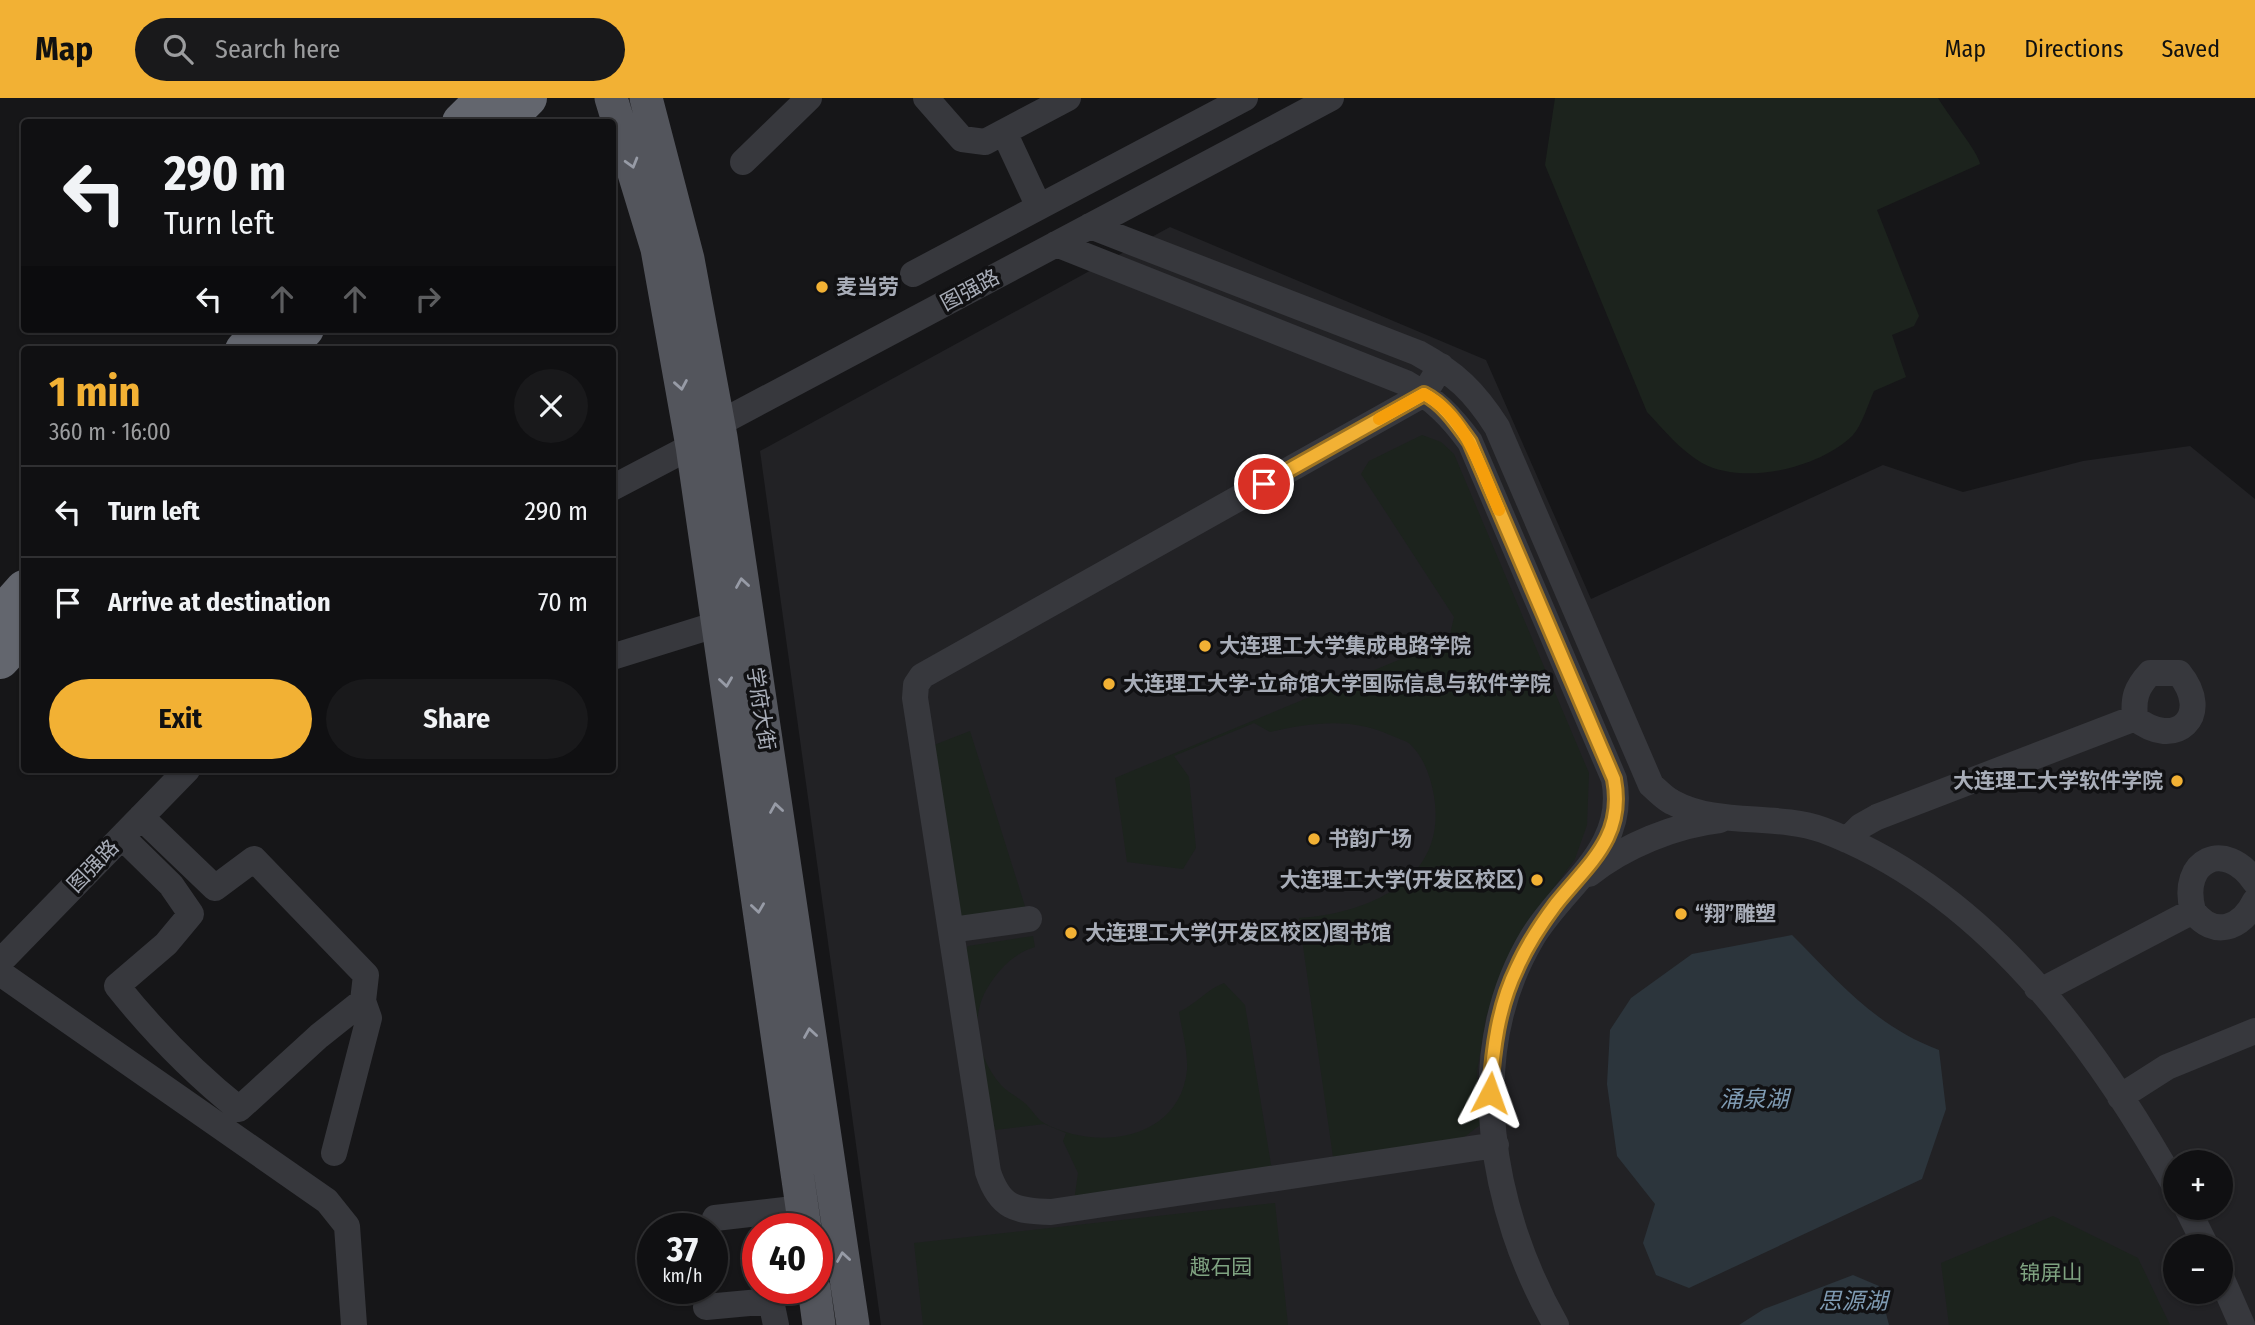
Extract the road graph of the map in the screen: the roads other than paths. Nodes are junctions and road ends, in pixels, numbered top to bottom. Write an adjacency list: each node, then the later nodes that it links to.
1 (485, 98): 10 (highway)
2 (528, 98): 11 (highway)
3 (611, 98): 25 (main road, 学府大街, one-way to 25)
4 (646, 98): 24 (main road, 学府大街)
5 (809, 98): 13 (street)
6 (1068, 98): 12 (street)
7 (1245, 98): 14 (street)
8 (1331, 98): 15 (street, 图强路)
9 (932, 99): 12 (street)
10 (464, 119)
11 (507, 119)
12 (1004, 132): 14 (street)
13 (743, 162)
14 (1039, 207): 17 (street)
15 (1090, 226): 16 (street, 图强路); 22 (street)
16 (1056, 244): 23 (street); 24 (street, 图强路)
17 (914, 274)
18 (259, 333): 20 (highway)
19 (300, 333): 21 (highway)
20 (248, 346)
21 (289, 346)
22 (1441, 366): 23 (street); 36 (street)
23 (1424, 394): 40 (street); 44 (street)
24 (718, 424): 25 (street, 图强路); 62 (main road, 学府大街, one-way to 24)
25 (692, 446): 26 (street, 图强路); 29 (main road, 学府大街)
26 (616, 486)
27 (21, 592): 28 (highway)
28 (0, 616)
29 (718, 624): 31 (street); 54 (main road, 学府大街, one-way to 54)
30 (21, 637): 32 (highway)
31 (616, 656)
32 (0, 660)
33 (2135, 718): 38 (street)
34 (184, 773): 35 (street, 图强路)
35 (141, 817): 37 (street, 图强路); 48 (street)
36 (1752, 819): 38 (street); 40 (street)
37 (122, 837): 45 (street, 图强路); 48 (street)
38 (1847, 840): 47 (street)
39 (2255, 882): 42 (street)
40 (1568, 891): 51 (street)
41 (2255, 901): 42 (street)
42 (2193, 911): 47 (street)
43 (1029, 919): 44 (street)
44 (951, 930): 51 (street)
45 (0, 962)
46 (0, 973): 59 (street)
47 (2037, 988): 50 (street)
48 (363, 1001): 52 (street)
49 (2255, 1031): 50 (street)
50 (2120, 1097): 53 (street)
51 (1496, 1145): 63 (street)
52 (334, 1153)
53 (2163, 1167)
54 (802, 1213)
55 (2233, 1298): 58 (street)
56 (816, 1304): 61 (main road)
57 (706, 1307): 60 (street)
58 (2245, 1319)
59 (354, 1325)
60 (776, 1325)
61 (819, 1325)
62 (853, 1325)
63 (1556, 1325)

